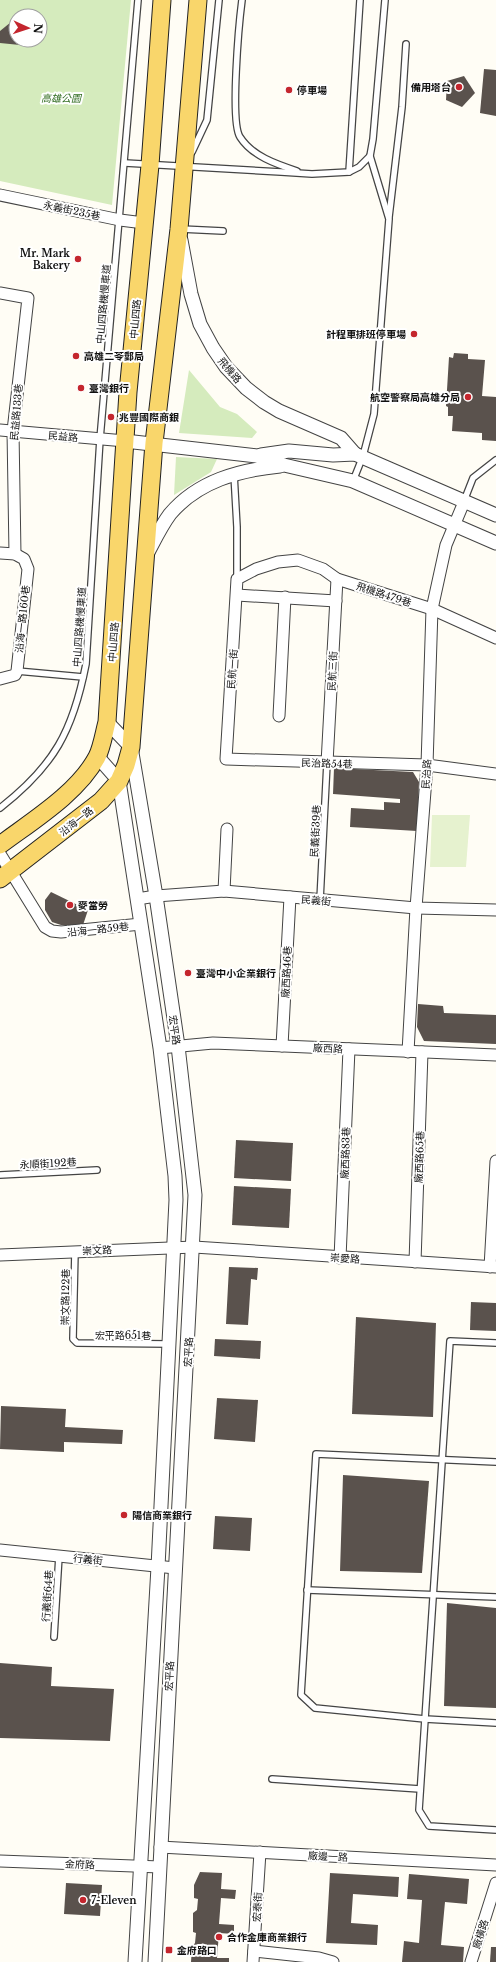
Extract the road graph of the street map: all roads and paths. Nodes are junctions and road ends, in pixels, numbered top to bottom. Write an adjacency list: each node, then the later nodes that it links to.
1 (138, 0): 10 (lane, 中山四路機慢車道)
2 (162, 0): 11 (main road, 中山四路)
3 (198, 0): 12 (main road)
4 (219, 0): 12 (lane)
5 (242, 0): 14 (lane)
6 (360, 0): 13 (lane)
7 (385, 0): 9 (lane)
8 (406, 44): 16 (lane)
9 (370, 156): 13 (lane); 16 (lane)
10 (125, 163): 11 (lane); 17 (lane, 中山四路機慢車道)
11 (150, 165): 12 (lane); 18 (main road, 中山四路)
12 (185, 165): 14 (lane); 19 (main road)
13 (349, 172): 14 (lane)
14 (303, 173)
15 (0, 195): 17 (street, 永義街235巷)
16 (389, 219): 27 (lane)
17 (120, 220): 18 (street, 永義街235巷); 24 (lane, 中山四路機慢車道)
18 (144, 223): 25 (main road, 中山四路)
19 (179, 229): 20 (lane); 26 (main road); 27 (street, 飛機路)
20 (223, 231)
21 (0, 293): 23 (street, 民益路133巷)
22 (0, 430): 23 (street, 民益路)
23 (13, 431): 24 (street, 民益路); 38 (street, 民益路133巷)
24 (100, 439): 25 (street, 民益路); 48 (lane, 中山四路機慢車道)
25 (125, 441): 26 (street, 飛機路); 51 (main road, 中山四路)
26 (154, 443): 28 (street, 飛機路); 39 (main road)
27 (359, 455): 28 (street, 飛機路); 32 (lane); 33 (street, 飛機路)
28 (256, 456): 30 (street, 飛機路)
29 (496, 460): 33 (lane)
30 (284, 465): 31 (street); 32 (street, 飛機路)
31 (234, 474): 39 (street); 40 (lane)
32 (353, 482): 35 (street, 飛機路)
33 (464, 502): 34 (street, 飛機路); 35 (street, 民治路)
34 (496, 515)
35 (455, 525): 36 (street, 飛機路); 45 (street, 民治路)
36 (496, 543)
37 (0, 553): 38 (street)
38 (15, 554): 47 (street, 沿海一路160巷)
39 (145, 559): 52 (main road)
40 (237, 579): 41 (street, 飛機路479巷); 42 (street, 民航一街)
41 (337, 579): 44 (street, 民航三街); 45 (street, 飛機路479巷)
42 (237, 595): 43 (street); 54 (street, 民航一街)
43 (285, 597): 44 (street); 50 (street)
44 (336, 601): 55 (street, 民航三街)
45 (432, 609): 46 (street, 飛機路479巷); 56 (street, 民治路)
46 (496, 638)
47 (17, 671): 48 (lane); 49 (street)
48 (83, 677): 59 (lane, 中山四路機慢車道)
49 (0, 679)
50 (279, 716)
51 (107, 722): 52 (street); 53 (main road, 中山四路)
52 (131, 747): 58 (main road, 沿海一路); 65 (street, 宏平路)
53 (98, 756): 58 (street); 61 (main road)
54 (226, 759): 55 (street, 民治路54巷)
55 (327, 763): 56 (street, 民治路54巷); 68 (lane, 民義街39巷)
56 (427, 765): 57 (street); 69 (street, 民治路)
57 (496, 774)
58 (119, 781): 63 (main road, 沿海一路); 67 (street, 宏平路)
59 (0, 808)
60 (227, 829): 64 (street)
61 (0, 845)
62 (0, 854): 63 (street, 沿海一路59巷)
63 (5, 875): 71 (street, 沿海一路59巷)
64 (224, 891): 65 (street, 民義街); 66 (street, 民義街)
65 (156, 896): 67 (street, 民義街); 72 (street, 宏平路)
66 (290, 897): 68 (street, 民義街); 73 (street, 廠西路46巷)
67 (138, 899): 71 (street, 宏平路)
68 (320, 900): 69 (street, 民義街)
69 (416, 908): 70 (street, 民義街); 76 (street, 民治路)
70 (496, 910)
71 (141, 924): 74 (street, 宏平路)
72 (178, 1046): 73 (street, 廠西路); 74 (street, 廠西路); 83 (street, 宏平路)
73 (282, 1046): 75 (street, 廠西路)
74 (160, 1048): 82 (street, 宏平路)
75 (349, 1049): 76 (street, 廠西路); 86 (street, 廠西路83巷)
76 (408, 1052): 77 (street, 廠西路)
77 (422, 1052): 78 (street, 廠西路); 87 (street, 廠西路65巷)
78 (496, 1055)
79 (496, 1161): 88 (street)
80 (97, 1170): 81 (lane, 永順街192巷)
81 (0, 1175)
82 (173, 1247): 83 (street, 崇文路); 84 (street, 崇文路); 91 (street, 宏平路)
83 (194, 1247): 86 (street, 崇愛路); 97 (street, 宏平路)
84 (74, 1251): 85 (street, 崇文路); 89 (lane, 崇文路122巷)
85 (0, 1255)
86 (340, 1258): 87 (street, 崇愛路)
87 (415, 1262): 88 (street, 崇愛路)
88 (493, 1267)
89 (77, 1342): 91 (lane, 宏平路651巷)
90 (496, 1343): 92 (lane)
91 (169, 1344): 96 (street, 宏平路)
92 (443, 1459): 93 (lane); 98 (lane); 99 (lane)
93 (496, 1462)
94 (0, 1550): 95 (street, 行義街)
95 (59, 1556): 96 (street, 行義街); 101 (lane, 行義街64巷)
96 (158, 1567): 97 (street, 行義街); 111 (street, 宏平路)
97 (175, 1568): 107 (street, 宏平路)
98 (307, 1590): 99 (lane); 102 (lane)
99 (434, 1595): 100 (lane); 102 (lane)
100 (496, 1597)
101 (54, 1637)
102 (425, 1719): 103 (lane); 105 (lane)
103 (496, 1723)
104 (272, 1779): 105 (lane)
105 (420, 1789): 106 (lane)
106 (496, 1830)
107 (160, 1847): 108 (street, 廠邊一路); 112 (street, 宏平路)
108 (260, 1852): 110 (street, 廠邊一路); 114 (street, 宏泰街)
109 (0, 1861): 111 (street, 金府路)
110 (496, 1865)
111 (141, 1867): 112 (street, 金府路); 115 (street, 宏平路)
112 (160, 1867): 116 (street, 宏平路)
113 (496, 1883): 118 (street, 廠橫路)
114 (254, 1956): 117 (street)
115 (135, 1962)
116 (155, 1962)
117 (333, 1962)
118 (471, 1962)

